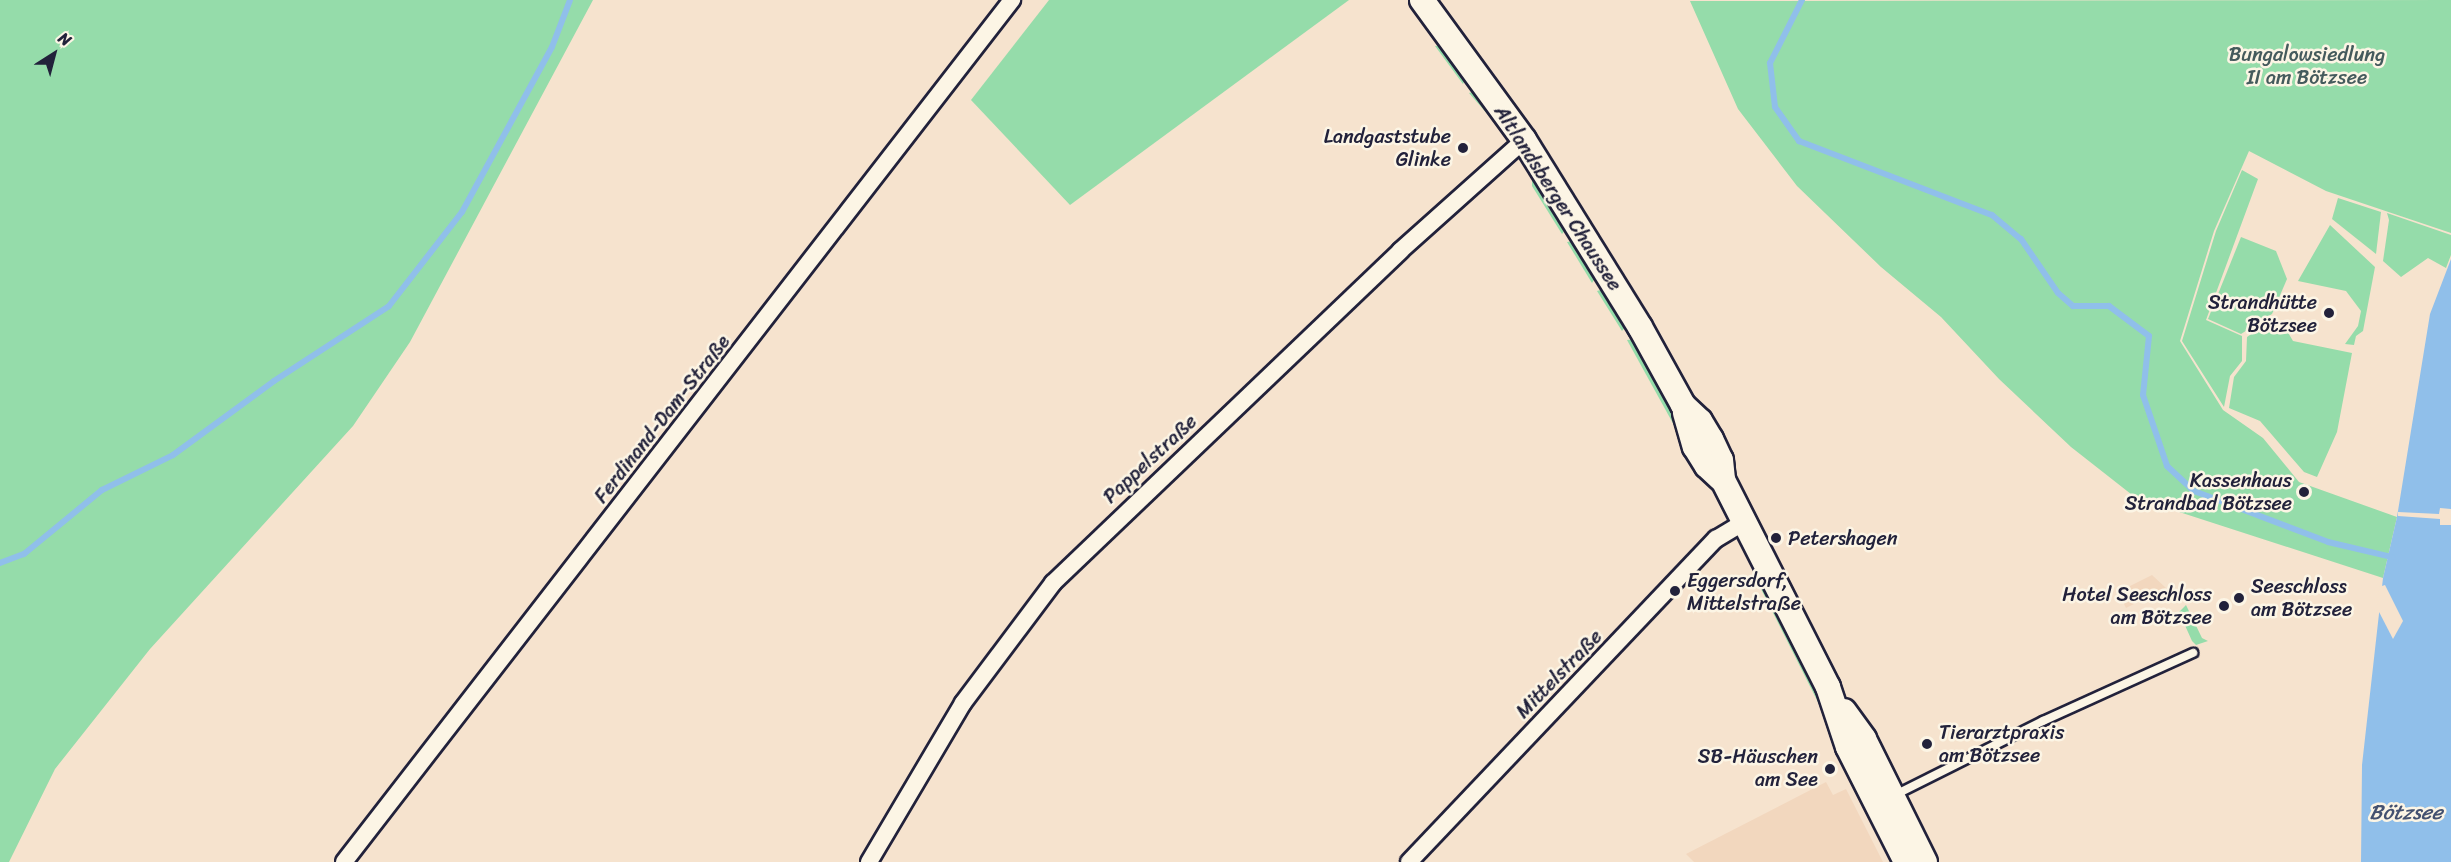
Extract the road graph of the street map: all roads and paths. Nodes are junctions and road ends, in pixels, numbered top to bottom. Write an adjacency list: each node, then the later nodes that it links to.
1 (1012, 0): 7 (street, Ferdinand-Dam-Straße)
2 (1422, 0): 3 (main road, Altlandsberger Chaussee)
3 (1524, 140): 4 (main road, Altlandsberger Chaussee); 8 (street, Pappelstraße)
4 (1744, 522): 6 (main road, Altlandsberger Chaussee); 9 (street, Mittelstraße)
5 (2193, 653): 6 (lane)
6 (1885, 800): 10 (main road, Altlandsberger Chaussee); 11 (main road, Altlandsberger Chaussee)
7 (344, 862)
8 (869, 862)
9 (1409, 862)
10 (1906, 862)
11 (1925, 862)

